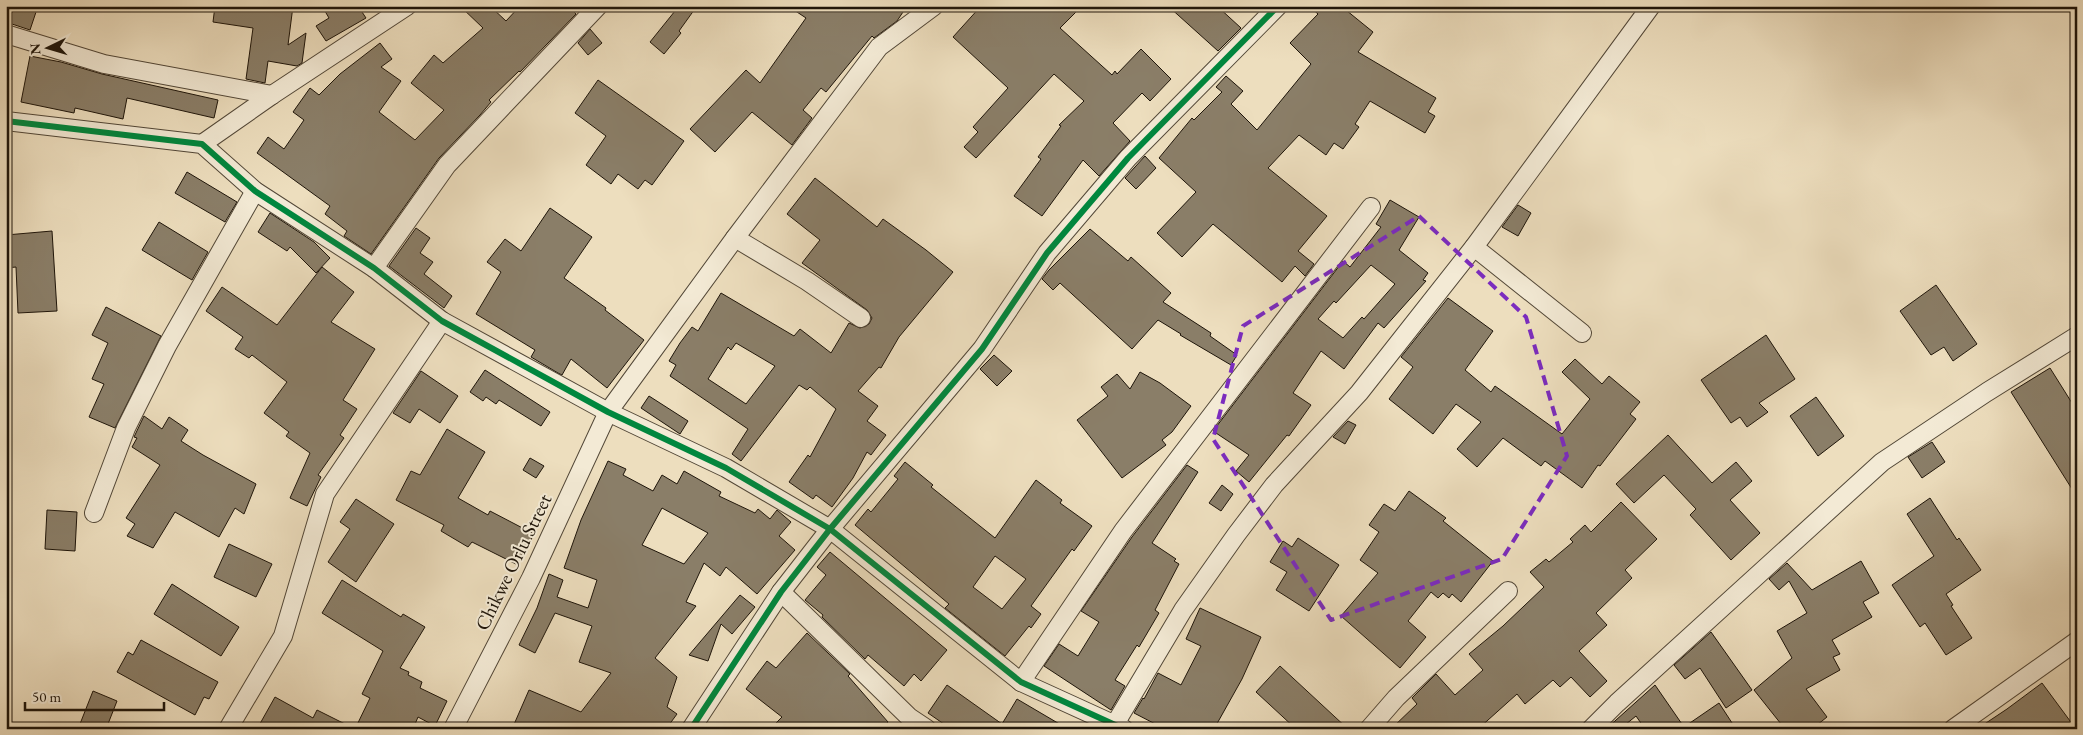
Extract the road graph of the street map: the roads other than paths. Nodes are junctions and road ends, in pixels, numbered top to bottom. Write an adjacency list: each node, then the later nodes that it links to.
1 (407, 6): 7 (street)
2 (598, 6): 14 (street)
3 (934, 6): 12 (street, Chikwe Orlu Street)
4 (1278, 6): 21 (street)
5 (1651, 6): 13 (street)
6 (6, 34): 7 (street)
7 (272, 95): 9 (street)
8 (6, 121): 9 (street)
9 (202, 144): 10 (street)
10 (255, 191): 14 (street); 20 (street)
11 (1371, 207): 25 (street)
12 (735, 238): 15 (street); 19 (street, Chikwe Orlu Street)
13 (1474, 247): 17 (street); 27 (street)
14 (374, 268): 16 (street)
15 (861, 318)
16 (442, 321): 19 (street); 28 (street)
17 (1582, 333)
18 (2077, 336): 33 (street)
19 (608, 412): 21 (street); 29 (street, Chikwe Orlu Street)
20 (94, 513)
21 (830, 529): 23 (street); 25 (street)
22 (1508, 590): 32 (street)
23 (781, 592): 26 (street); 30 (street)
24 (2077, 640): 34 (street)
25 (1021, 682): 27 (street)
26 (905, 723): 31 (street)
27 (1119, 726)
28 (228, 729)
29 (453, 729)
30 (691, 729)
31 (927, 729)
32 (1369, 729)
33 (1591, 729)
34 (1953, 729)

